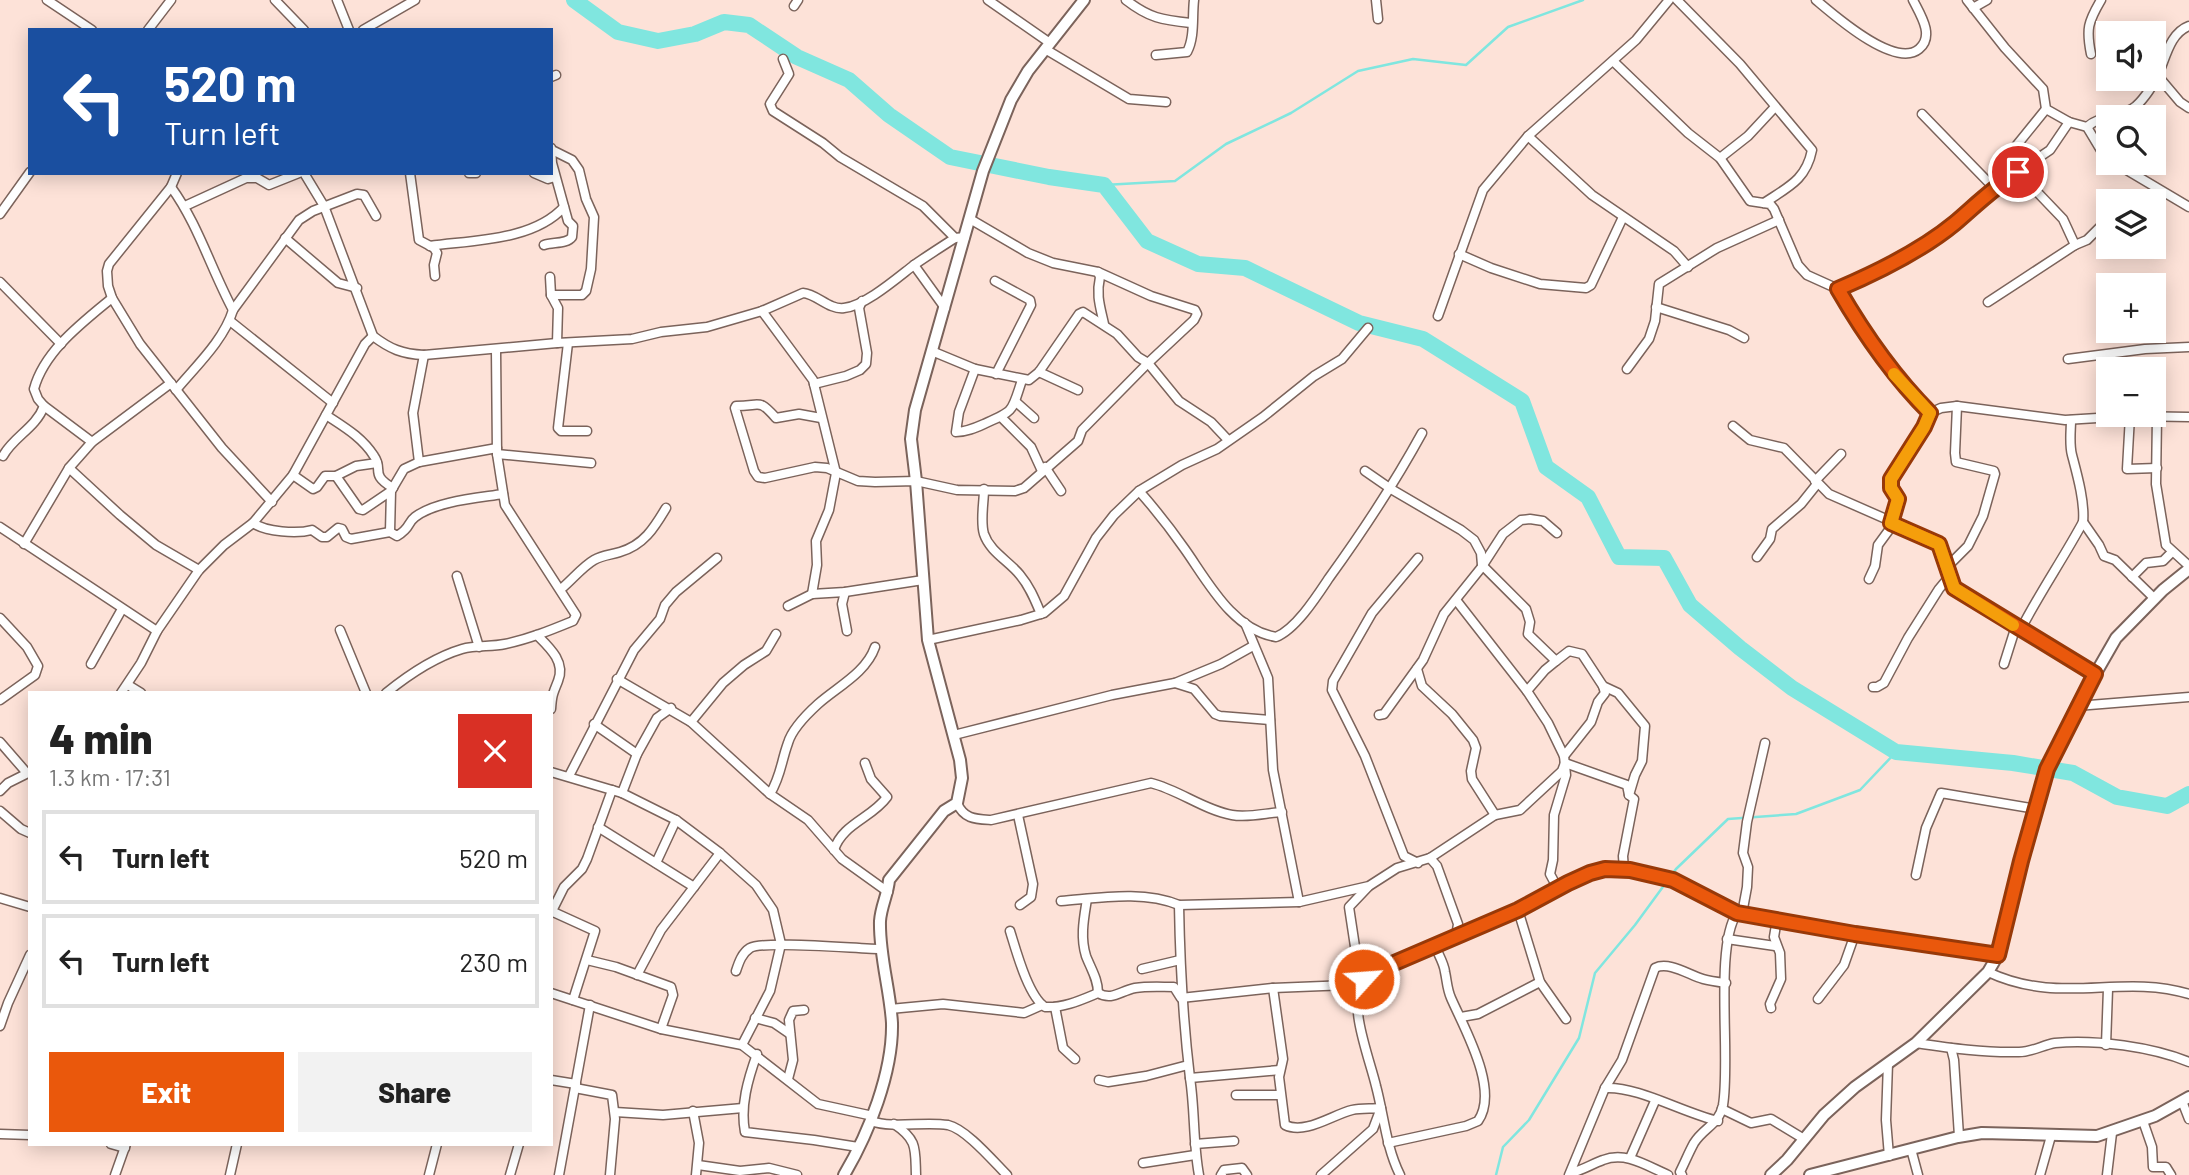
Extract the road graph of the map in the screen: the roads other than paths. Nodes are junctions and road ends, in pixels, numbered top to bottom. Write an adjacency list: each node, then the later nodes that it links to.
1 (47, 0): 22 (street)
2 (171, 0): 23 (street)
3 (275, 0): 24 (street)
4 (337, 0): 25 (street)
5 (415, 0): 26 (street)
6 (988, 0): 27 (street)
7 (1084, 0): 27 (street)
8 (1126, 0): 20 (street)
9 (1194, 0): 20 (street)
10 (1376, 0): 19 (street)
11 (1669, 0): 32 (street)
12 (1677, 0): 36 (street)
13 (1816, 0): 14 (street)
14 (1913, 0)
15 (1967, 0): 18 (street)
16 (1987, 0): 18 (street)
17 (2101, 0): 28 (street)
18 (1973, 8): 38 (street)
19 (1378, 19)
20 (1191, 23): 29 (street)
21 (2189, 26): 30 (street)
22 (89, 28)
23 (150, 28)
24 (302, 28)
25 (348, 28)
26 (366, 28)
27 (1048, 46): 35 (street); 67 (street)
28 (2091, 54)
29 (1156, 55)
30 (2166, 56)
31 (783, 59): 71 (street)
32 (1613, 61): 42 (street); 46 (street)
33 (2166, 85): 37 (street)
34 (2147, 91): 41 (street)
35 (1167, 102)
36 (1775, 107): 46 (street); 59 (street)
37 (2189, 108)
38 (2046, 109): 40 (street); 56 (street)
39 (1922, 114): 58 (street)
40 (2069, 122): 41 (street); 47 (street)
41 (2087, 127): 43 (street)
42 (1528, 135): 66 (street); 75 (street)
43 (2096, 142)
44 (553, 150): 85 (street)
45 (553, 158): 55 (street)
46 (1720, 158): 59 (street)
47 (2018, 172): 56 (street); 73 (street)
48 (28, 175): 64 (street)
49 (176, 175): 57 (street)
50 (296, 175): 60 (street)
51 (302, 175): 61 (street)
52 (410, 175): 74 (street)
53 (540, 175): 55 (street)
54 (2135, 175): 63 (street)
55 (555, 177): 62 (street)
56 (2008, 178): 58 (street)
57 (170, 187): 60 (street); 86 (street)
58 (1994, 188): 84 (street)
59 (1764, 203): 68 (street)
60 (185, 206): 91 (street)
61 (324, 206): 65 (street); 70 (street); 83 (street)
62 (564, 207): 72 (street); 74 (street)
63 (2189, 207)
64 (0, 214)
65 (376, 216)
66 (1623, 217): 75 (street); 77 (street)
67 (970, 219): 71 (street); 78 (street)
68 (1779, 220): 77 (street); 84 (street)
69 (2096, 231): 73 (street)
70 (285, 237): 83 (street); 91 (street)
71 (960, 237): 76 (street); 90 (street)
72 (544, 245)
73 (2075, 245): 88 (street)
74 (430, 246): 79 (street)
75 (1459, 254): 93 (street)
76 (914, 265): 87 (street); 90 (street)
77 (1688, 267): 89 (street)
78 (1098, 272): 95 (street); 107 (street)
79 (435, 276)
80 (550, 277): 85 (street)
81 (995, 281): 111 (street)
82 (0, 282): 101 (street)
83 (357, 288): 97 (street)
84 (1838, 289): 120 (street)
85 (551, 295): 99 (street)
86 (112, 299): 101 (street); 114 (street)
87 (862, 301): 92 (street); 113 (street)
88 (1988, 302)
89 (1656, 307): 98 (street); 109 (street)
90 (945, 309): 104 (street)
91 (233, 310): 94 (street)
92 (762, 311): 100 (street); 113 (street)
93 (1438, 316)
94 (230, 321): 114 (street); 117 (street)
95 (1104, 324): 107 (street); 110 (street)
96 (1368, 328): 134 (street)
97 (373, 336): 105 (street); 117 (street)
98 (1744, 338)
99 (558, 343): 100 (street); 103 (street)
100 (568, 343): 132 (street)
101 (61, 344): 118 (street)
102 (2189, 347): 106 (street)
103 (496, 350): 105 (street); 136 (street)
104 (934, 352): 108 (street); 149 (street)
105 (424, 355): 139 (street)
106 (2067, 359)
107 (1148, 363): 134 (street); 144 (street)
108 (975, 369): 111 (street); 125 (street)
109 (1627, 369)
110 (1039, 372): 112 (street); 115 (street)
111 (996, 374): 112 (street)
112 (1022, 380): 116 (street)
113 (814, 384): 124 (street)
114 (174, 386): 135 (street); 157 (street)
115 (1078, 390)
116 (1016, 402): 125 (street); 126 (street)
117 (332, 403): 121 (street)
118 (44, 406): 135 (street); 138 (street)
119 (1957, 406): 120 (street); 128 (street); 171 (street)
120 (1930, 413): 161 (street)
121 (326, 415): 140 (street); 147 (street)
122 (2166, 416): 123 (street)
123 (2189, 417)
124 (821, 418): 146 (street); 146 (street)
125 (1002, 418): 144 (street)
126 (1034, 418)
127 (2096, 418): 128 (street)
128 (2071, 420): 159 (street)
129 (1733, 426): 150 (street)
130 (2129, 427): 143 (street)
131 (2157, 427): 143 (street)
132 (587, 431)
133 (1422, 433): 152 (street)
134 (1227, 440): 155 (street)
135 (92, 442): 142 (street)
136 (497, 451): 139 (street); 141 (street); 156 (street)
137 (1841, 454): 150 (street)
138 (3, 456)
139 (419, 462): 153 (street)
140 (377, 463): 148 (street); 153 (street)
141 (590, 463)
142 (69, 468): 165 (street); 173 (street)
143 (2157, 468): 166 (street)
144 (1044, 469): 151 (street); 154 (street)
145 (1365, 471): 152 (street)
146 (836, 473): 149 (street); 181 (street)
147 (293, 475): 148 (street); 157 (street)
148 (336, 476): 153 (street)
149 (916, 481): 151 (street); 178 (street)
150 (1816, 482): 161 (street); 167 (street)
151 (984, 489): 186 (street)
152 (1391, 489): 170 (street); 188 (street)
153 (391, 490): 163 (street)
154 (1061, 491)
155 (1139, 491): 186 (street); 188 (street)
156 (503, 494): 163 (street); 179 (street)
157 (272, 502): 160 (street)
158 (666, 508): 179 (street)
159 (2083, 522): 176 (street); 189 (street)
160 (253, 523): 163 (street); 173 (street)
161 (1891, 523): 171 (street); 177 (street)
162 (0, 527): 165 (street)
163 (390, 532)
164 (1556, 533): 170 (street)
165 (24, 544): 185 (street)
166 (2172, 552): 172 (street); 176 (street)
167 (1757, 557)
168 (717, 558): 204 (street)
169 (1418, 558): 250 (street)
170 (1482, 565): 183 (street); 199 (street)
171 (1946, 568): 175 (street)
172 (2189, 568): 182 (street)
173 (199, 570): 191 (street)
174 (457, 576): 197 (street)
175 (1949, 577): 189 (street); 208 (street)
176 (2132, 577): 182 (street)
177 (1869, 579)
178 (923, 580): 180 (street); 195 (street)
179 (561, 589): 194 (street)
180 (845, 592): 181 (street); 192 (street)
181 (812, 594): 184 (street)
182 (2155, 598): 203 (street)
183 (1456, 600): 202 (street); 214 (street)
184 (788, 606)
185 (122, 609): 191 (street); 200 (street)
186 (1041, 614): 195 (street)
187 (0, 618): 216 (street)
188 (1245, 623): 196 (street)
189 (2018, 628): 201 (street); 203 (street)
190 (340, 630): 211 (street)
191 (157, 631): 206 (street)
192 (847, 631)
193 (776, 634): 221 (street)
194 (537, 635): 197 (street); 213 (street)
195 (928, 640): 223 (street)
196 (1253, 646): 205 (street); 220 (street)
197 (479, 647): 212 (street)
198 (876, 647): 235 (street)
199 (1556, 661): 207 (street); 214 (street)
200 (91, 664)
201 (2004, 664)
202 (1417, 670): 219 (street); 242 (street)
203 (2095, 674): 217 (street)
204 (617, 680): 218 (street); 222 (street)
205 (1175, 684): 220 (street); 223 (street)
206 (128, 685): 209 (street); 210 (street)
207 (1603, 686): 227 (street); 236 (street)
208 (1873, 687)
209 (123, 691)
210 (138, 691)
211 (365, 691)
212 (389, 691)
213 (552, 691)
214 (1527, 691): 227 (street)
215 (2189, 697): 217 (street)
216 (0, 700)
217 (2077, 706): 238 (street)
218 (671, 708): 221 (street); 226 (street)
219 (1379, 715)
220 (1270, 720): 240 (street)
221 (691, 722): 235 (street)
222 (594, 724): 226 (street); 231 (street)
223 (954, 735): 237 (street)
224 (0, 742): 229 (street)
225 (1765, 743): 267 (street)
226 (637, 754): 234 (street)
227 (1565, 760): 236 (street); 242 (street); 255 (street)
228 (865, 763): 246 (street)
229 (28, 772): 233 (street)
230 (553, 772): 231 (street)
231 (569, 776): 232 (street)
232 (612, 790): 234 (street); 244 (street)
233 (0, 791)
234 (622, 793): 243 (street)
235 (770, 794): 246 (street)
236 (1629, 795): 251 (street)
237 (957, 803): 241 (street); 256 (street)
238 (2036, 809): 252 (street); 277 (street)
239 (0, 811): 245 (street)
240 (1282, 812): 241 (street); 260 (street)
241 (1018, 815): 261 (street)
242 (1495, 815): 248 (street)
243 (676, 820): 247 (street); 249 (street)
244 (598, 827): 249 (street); 264 (street)
245 (28, 832)
246 (834, 850): 256 (street)
247 (720, 853): 254 (street); 273 (street)
248 (1430, 858): 250 (street); 271 (street)
249 (656, 863): 254 (street)
250 (1419, 863): 253 (street)
251 (1624, 870): 255 (street); 267 (street)
252 (1916, 875)
253 (1369, 886): 260 (street); 285 (street)
254 (694, 887): 284 (street)
255 (1558, 889): 265 (street)
256 (888, 891): 276 (street)
257 (0, 898): 263 (street)
258 (1087, 899): 259 (street); 262 (street); 290 (street)
259 (1061, 901)
260 (1299, 902): 262 (street)
261 (1020, 905)
262 (1179, 905): 279 (street)
263 (28, 906)
264 (553, 908)
265 (1518, 910): 271 (street); 286 (street)
266 (553, 913): 278 (street)
267 (1740, 914): 268 (street); 272 (street)
268 (1777, 919): 270 (street); 275 (street)
269 (1010, 931): 297 (street)
270 (1855, 934): 277 (street); 294 (street)
271 (1457, 937): 274 (street)
272 (1727, 939): 275 (street); 287 (street)
273 (781, 944): 276 (street); 282 (street); 303 (street)
274 (1435, 946): 285 (street); 302 (street)
275 (1775, 946): 299 (street)
276 (882, 949): 300 (street)
277 (1998, 955): 283 (street)
278 (587, 960): 284 (street); 295 (street)
279 (1180, 960): 281 (street); 293 (street)
280 (27, 969): 305 (street)
281 (1142, 969)
282 (736, 971)
283 (1988, 972): 289 (street); 308 (street)
284 (637, 975): 306 (street)
285 (1360, 978): 288 (street); 329 (street)
286 (1540, 982): 302 (street); 304 (street)
287 (1726, 983): 323 (street); 330 (street)
288 (1273, 988): 293 (street); 317 (street)
289 (2108, 989): 291 (street); 310 (street)
290 (1098, 993): 293 (street); 298 (street)
291 (2189, 993)
292 (553, 994): 295 (street)
293 (1181, 998): 316 (street)
294 (1818, 999)
295 (573, 1000): 296 (street)
296 (590, 1005): 306 (street); 322 (street)
297 (1042, 1005): 298 (street); 300 (street)
298 (1055, 1007): 313 (street)
299 (1771, 1007)
300 (890, 1009): 333 (street)
301 (804, 1010): 307 (street)
302 (1461, 1017): 345 (street)
303 (755, 1018): 307 (street); 309 (street)
304 (1566, 1019)
305 (0, 1026)
306 (661, 1029): 309 (street)
307 (790, 1034): 319 (street)
308 (1916, 1043): 311 (street); 315 (street)
309 (742, 1045): 312 (street)
310 (2106, 1045): 311 (street); 314 (street)
311 (1951, 1048): 341 (street)
312 (757, 1054): 319 (street); 328 (street)
313 (1075, 1059)
314 (2189, 1062)
315 (1888, 1063): 343 (street); 354 (street)
316 (1188, 1065): 318 (street); 321 (street)
317 (1280, 1070): 318 (street); 325 (street)
318 (1191, 1078): 346 (street)
319 (788, 1079): 333 (street)
320 (553, 1080): 322 (street)
321 (1099, 1080)
322 (575, 1086): 332 (street); 364 (street)
323 (1605, 1088): 327 (street); 359 (street)
324 (1236, 1095): 325 (street)
325 (1280, 1095): 329 (street)
326 (2185, 1099): 334 (street); 336 (street)
327 (1655, 1101): 335 (street); 355 (street)
328 (743, 1108): 331 (street); 351 (street)
329 (1381, 1108): 345 (street); 374 (street)
330 (1722, 1109): 335 (street); 343 (street)
331 (693, 1111): 332 (street); 358 (street)
332 (615, 1112): 365 (street)
333 (872, 1118): 337 (street); 351 (street)
334 (2189, 1119)
335 (1718, 1121): 377 (street)
336 (2143, 1121): 338 (street); 384 (street)
337 (892, 1123): 369 (street); 370 (street)
338 (2112, 1133): 342 (street); 383 (street)
339 (0, 1134): 340 (street)
340 (28, 1135)
341 (1959, 1136): 342 (street); 352 (street)
342 (2051, 1136): 382 (street)
343 (1804, 1139): 356 (street)
344 (1234, 1141): 346 (street)
345 (1388, 1143): 375 (street)
346 (1195, 1144): 353 (street)
347 (125, 1146): 360 (street)
348 (237, 1146): 361 (street)
349 (436, 1146): 362 (street)
350 (518, 1146): 363 (street)
351 (858, 1147): 368 (street)
352 (1911, 1149): 354 (street); 381 (street)
353 (1195, 1155): 357 (street); 371 (street)
354 (1889, 1156): 380 (street)
355 (1630, 1158): 359 (street); 376 (street)
356 (1787, 1160): 378 (street); 379 (street)
357 (1143, 1163)
358 (698, 1165): 366 (street); 367 (street)
359 (1570, 1174)
360 (115, 1175)
361 (230, 1175)
362 (429, 1175)
363 (510, 1175)
364 (559, 1175)
365 (610, 1175)
366 (696, 1175)
367 (797, 1175)
368 (844, 1175)
369 (916, 1175)
370 (1007, 1175)
371 (1199, 1175)
372 (1221, 1175): 373 (street)
373 (1247, 1175)
374 (1321, 1175)
375 (1400, 1175)
376 (1668, 1175)
377 (1682, 1175)
378 (1771, 1175)
379 (1791, 1175)
380 (1810, 1175)
381 (1918, 1175)
382 (2040, 1175)
383 (2107, 1175)
384 (2171, 1175)

